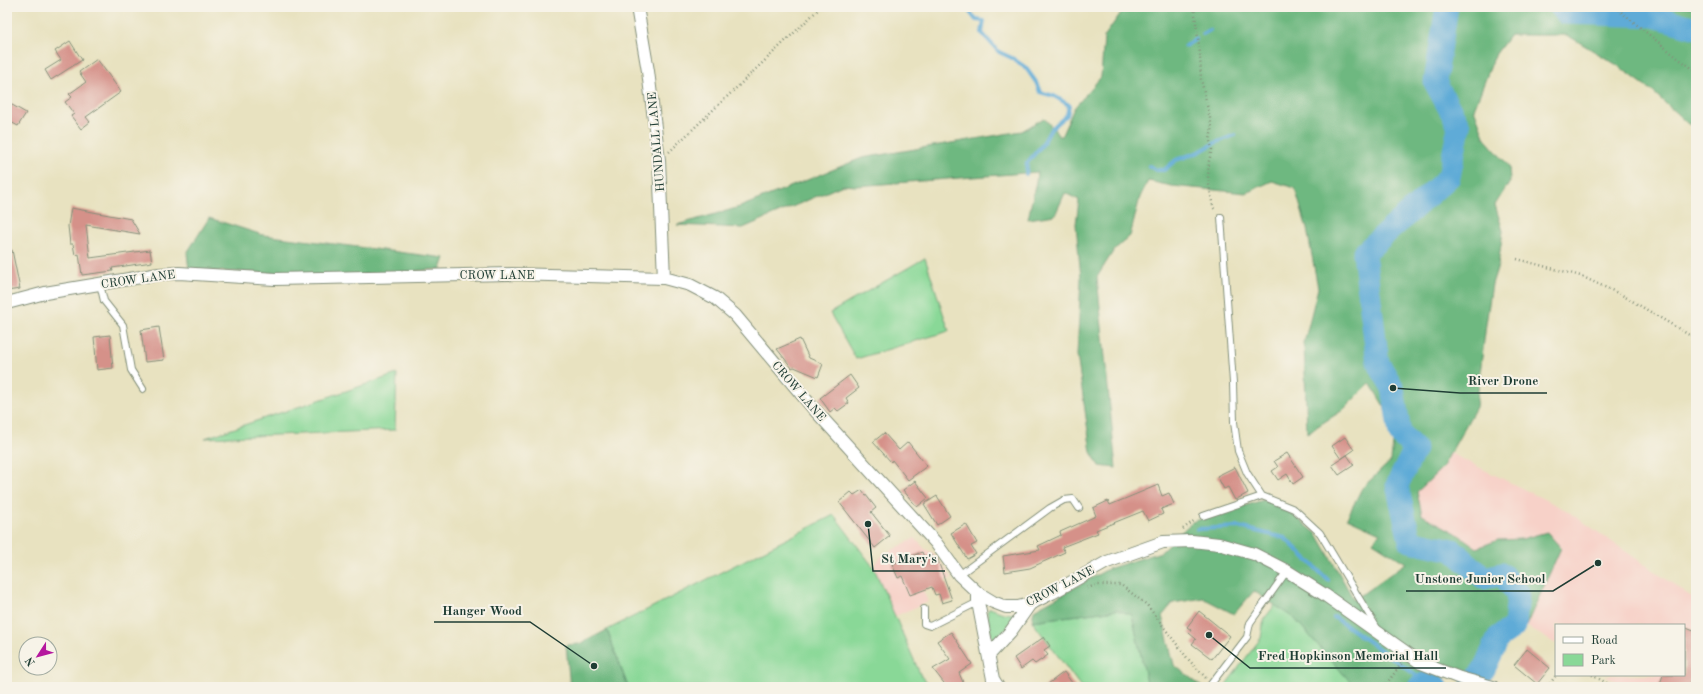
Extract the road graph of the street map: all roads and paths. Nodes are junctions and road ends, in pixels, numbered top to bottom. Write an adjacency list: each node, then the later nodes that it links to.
1 (637, 7): 6 (street, HUNDALL LANE)
2 (821, 7): 6 (path)
3 (1194, 7): 7 (path)
4 (1616, 7): 5 (path)
5 (1696, 71)
6 (659, 160): 9 (street, HUNDALL LANE)
7 (1222, 217): 14 (lane)
8 (1517, 258): 12 (path)
9 (664, 278): 10 (street, CROW LANE); 18 (street, CROW LANE)
10 (100, 284): 11 (street, CROW LANE); 13 (lane)
11 (7, 303)
12 (1696, 339)
13 (143, 389)
14 (1262, 496): 16 (lane); 23 (lane)
15 (1079, 508): 18 (lane)
16 (1203, 516)
17 (1287, 571): 21 (street, CROW LANE); 23 (street, CROW LANE); 28 (lane)
18 (959, 575): 20 (street, CROW LANE)
19 (1082, 590): 28 (path)
20 (978, 598): 21 (street, CROW LANE); 22 (lane); 25 (street)
21 (1030, 604): 25 (street)
22 (924, 609)
23 (1381, 634): 24 (street, CROW LANE)
24 (1408, 654): 29 (street, CROW LANE); 31 (path)
25 (989, 655): 30 (street)
26 (1555, 676): 32 (path)
27 (1594, 676): 33 (path)
28 (1211, 684)
29 (1489, 685)
30 (998, 687)
31 (1384, 687)
32 (1548, 687)
33 (1614, 687)

